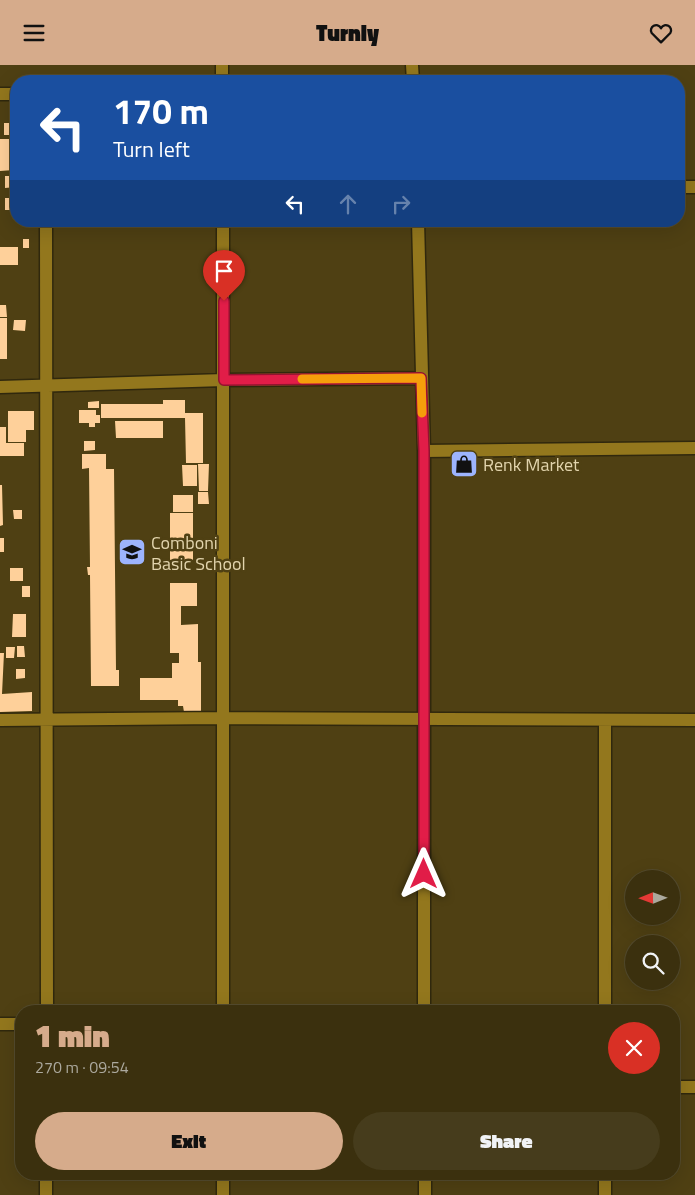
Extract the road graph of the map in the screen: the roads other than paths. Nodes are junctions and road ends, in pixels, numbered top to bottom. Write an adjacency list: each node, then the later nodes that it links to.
1 (46, 227): 6 (street)
2 (223, 227): 5 (street)
3 (418, 227): 4 (street)
4 (421, 378): 5 (street); 9 (street)
5 (224, 380): 6 (street); 10 (street)
6 (45, 385): 7 (street); 12 (street)
7 (0, 387)
8 (695, 449): 9 (street)
9 (424, 451): 11 (street)
10 (222, 718): 11 (street); 12 (street); 17 (street)
11 (423, 718): 15 (street); 18 (street)
12 (47, 719): 14 (street); 16 (street)
13 (695, 719): 15 (street)
14 (0, 720)
15 (605, 720): 19 (street)
16 (47, 1005)
17 (223, 1005)
18 (424, 1005)
19 (605, 1005)
20 (0, 1024): 21 (street)
21 (15, 1024)
22 (680, 1087): 23 (street)
23 (695, 1087)
24 (46, 1180): 28 (street)
25 (223, 1180): 29 (street)
26 (425, 1180): 30 (street)
27 (605, 1180): 31 (street)
28 (46, 1195)
29 (223, 1195)
30 (425, 1195)
31 (605, 1195)

